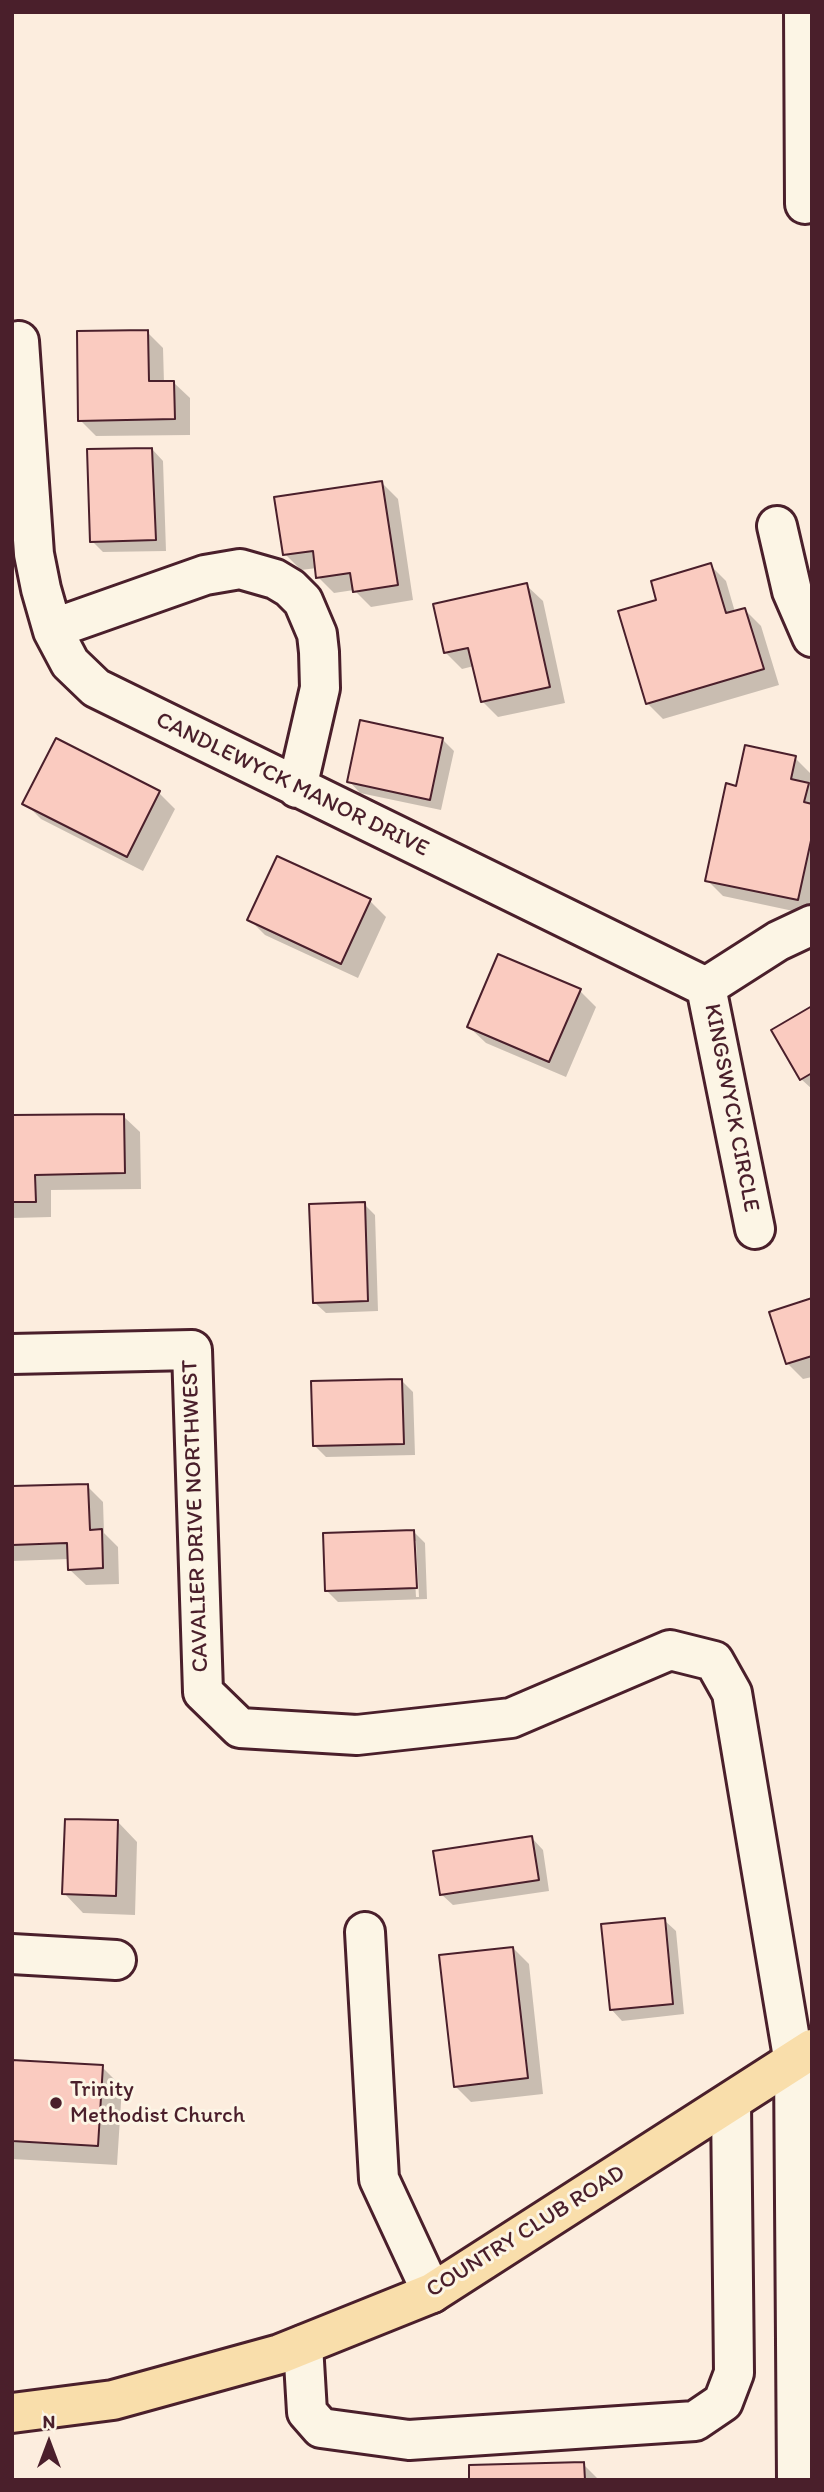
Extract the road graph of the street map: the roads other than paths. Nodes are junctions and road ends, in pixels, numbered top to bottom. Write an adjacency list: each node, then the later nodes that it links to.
1 (804, 12): 2 (street)
2 (805, 204)
3 (19, 341): 5 (street, CANDLEWYCK MANOR DRIVE)
4 (777, 526): 6 (street)
5 (53, 631): 7 (street, CANDLEWYCK MANOR DRIVE); 7 (street)
6 (812, 637)
7 (297, 788): 9 (street, CANDLEWYCK MANOR DRIVE)
8 (812, 925): 9 (street)
9 (706, 987): 10 (street, KINGSWYCK CIRCLE)
10 (755, 1228)
11 (12, 1354): 15 (street, CAVALIER DRIVE NORTHWEST)
12 (365, 1932): 17 (street)
13 (12, 1954): 14 (street)
14 (116, 1960)
15 (803, 2056): 16 (main road, COUNTRY CLUB ROAD); 20 (street)
16 (731, 2103): 17 (main road, COUNTRY CLUB ROAD); 18 (street)
17 (432, 2294): 18 (main road, COUNTRY CLUB ROAD)
18 (303, 2345): 19 (main road, COUNTRY CLUB ROAD)
19 (12, 2413)
20 (797, 2480)

